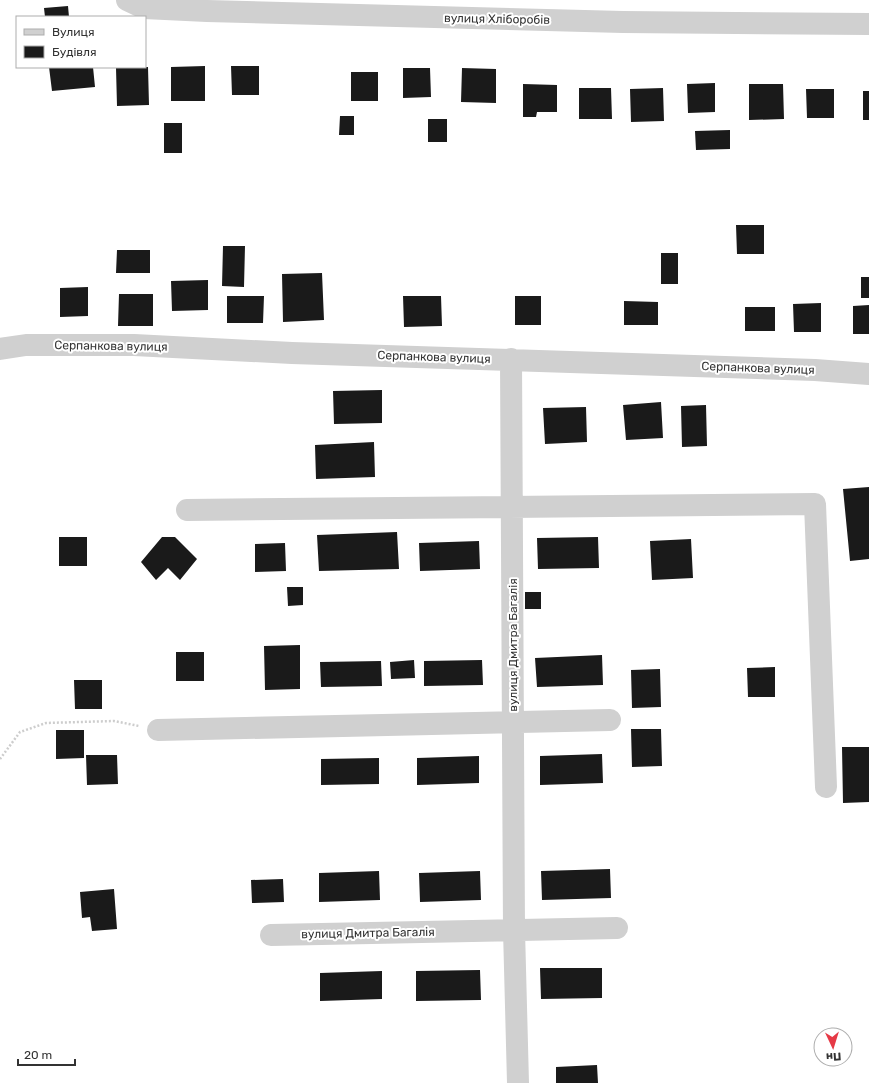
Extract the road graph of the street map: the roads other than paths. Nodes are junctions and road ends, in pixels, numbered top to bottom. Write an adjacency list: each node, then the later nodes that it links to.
1 (127, 0): 2 (street, вулиця Хліборобів)
2 (869, 24)
3 (0, 349): 4 (street, Серпанкова вулиця)
4 (511, 359): 5 (street, Серпанкова вулиця); 6 (street, вулиця Дмитра Багалія)
5 (869, 374)
6 (512, 507): 7 (street); 9 (street, вулиця Дмитра Багалія); 11 (street)
7 (187, 510)
8 (610, 720): 9 (street)
9 (514, 723): 10 (street); 13 (street, вулиця Дмитра Багалія)
10 (158, 730)
11 (826, 787)
12 (617, 928): 13 (street, вулиця Дмитра Багалія)
13 (514, 930): 14 (street, вулиця Дмитра Багалія); 15 (street, вулиця Дмитра Багалія)
14 (271, 935)
15 (518, 1083)

